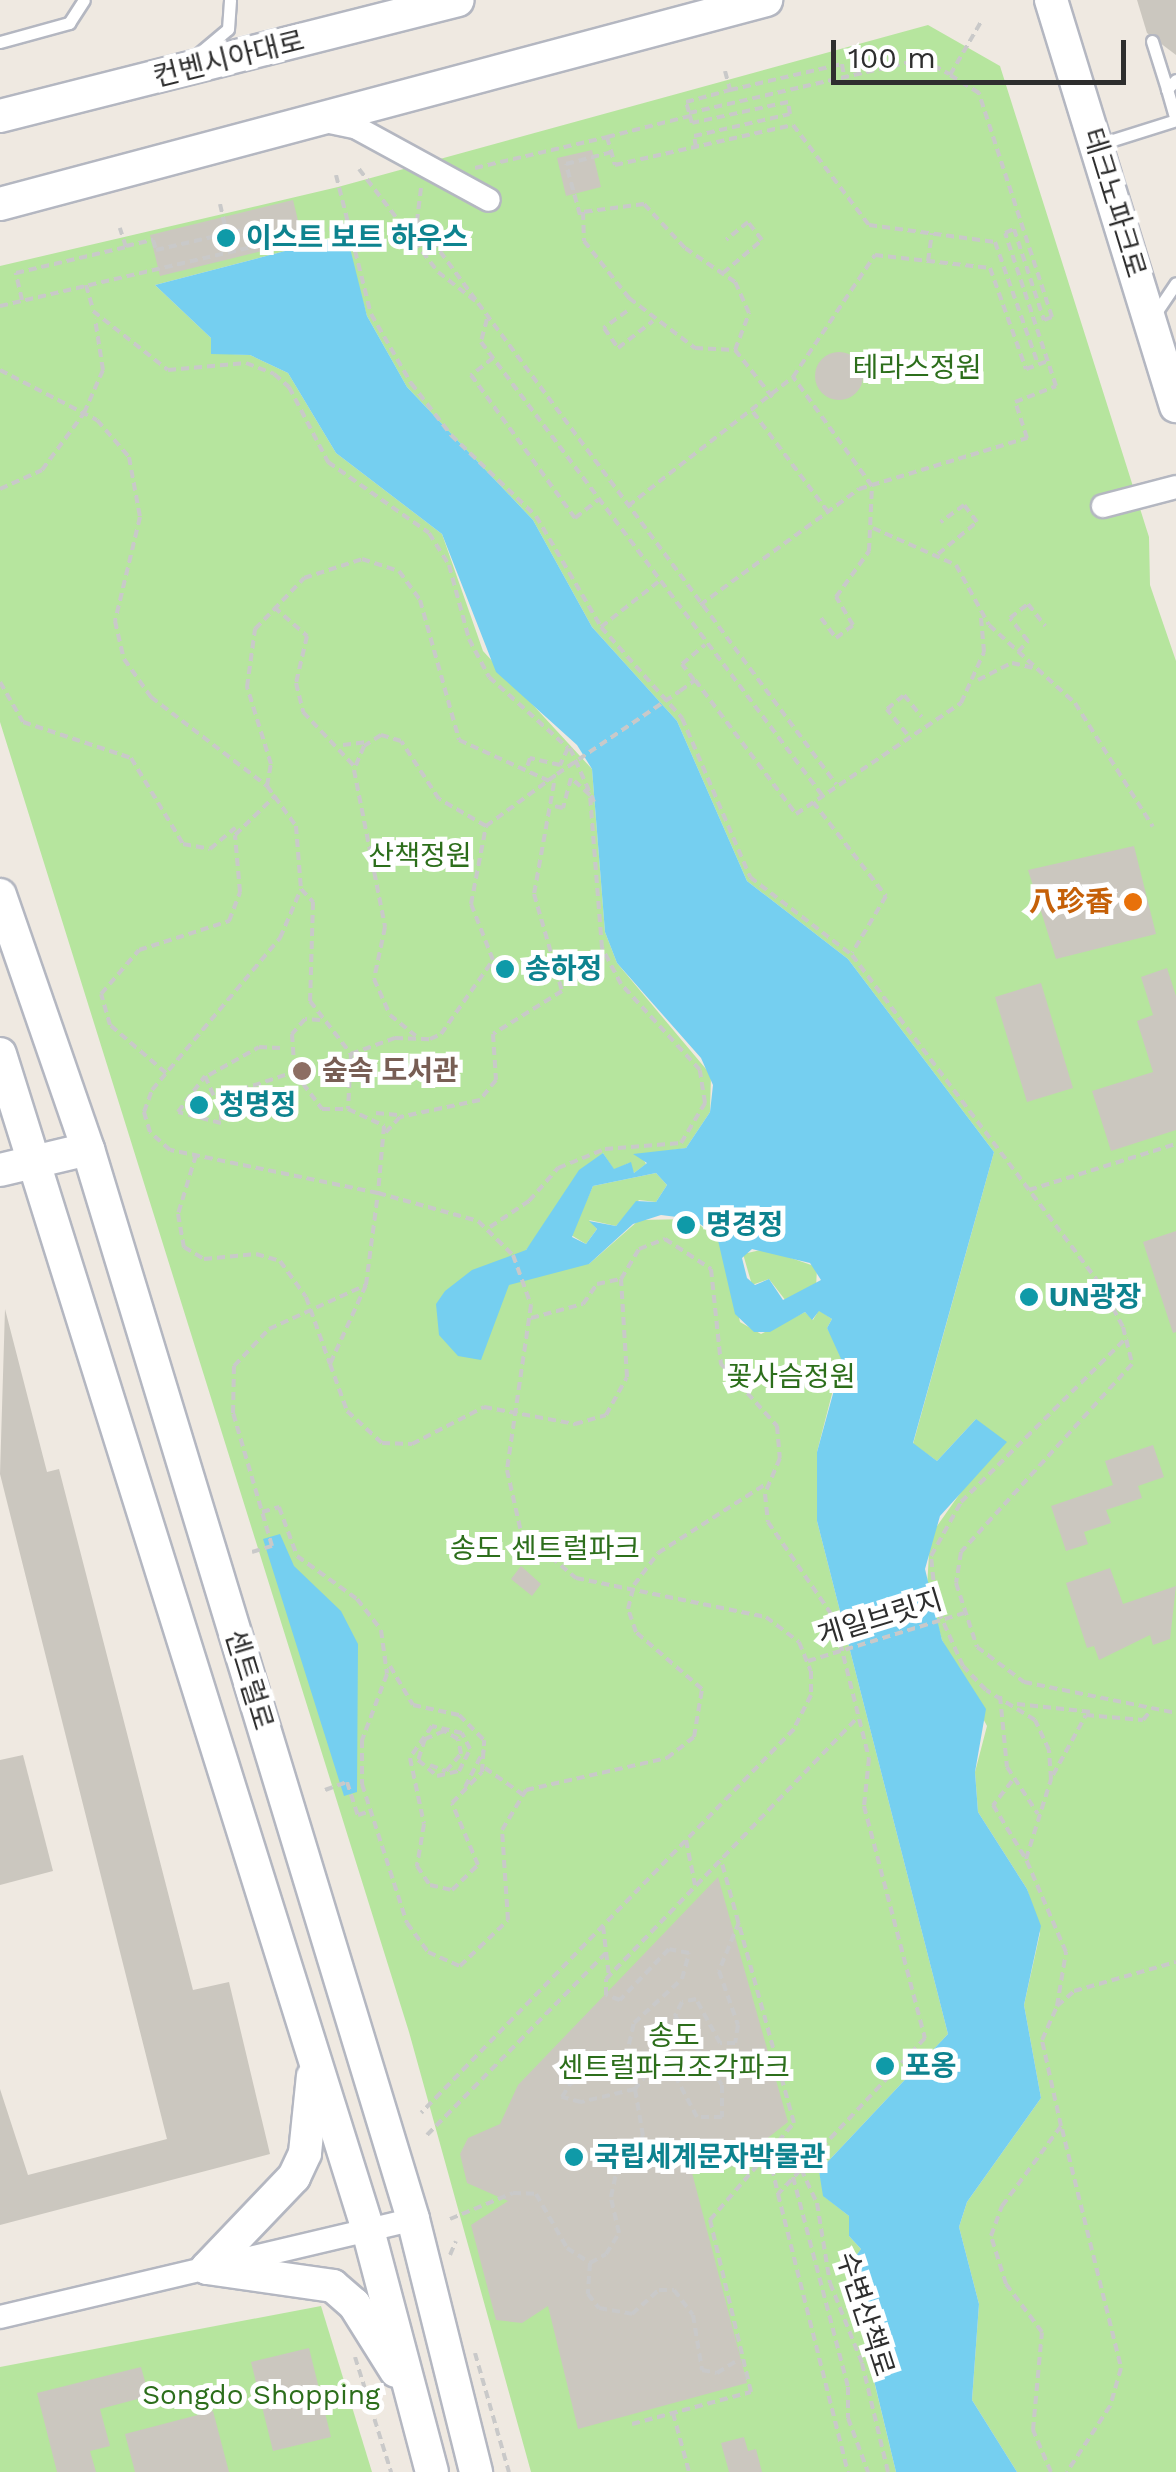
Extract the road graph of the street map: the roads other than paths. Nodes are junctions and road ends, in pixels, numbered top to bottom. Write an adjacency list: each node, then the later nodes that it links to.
1 (84, 0): 7 (lane)
2 (458, 0): 8 (main road, 컨벤시아대로)
3 (766, 0): 12 (main road)
4 (1051, 0): 13 (main road, 테크노파크로)
5 (232, 4): 8 (lane)
6 (1152, 41): 9 (lane)
7 (0, 42)
8 (142, 80): 10 (main road, 컨벤시아대로)
9 (1171, 85): 11 (lane)
10 (0, 116)
11 (1176, 120): 13 (lane)
12 (312, 121): 14 (street); 15 (main road)
13 (1096, 146): 17 (main road, 테크노파크로)
14 (489, 200)
15 (0, 204)
16 (1176, 284): 17 (lane)
17 (1157, 343): 18 (main road, 테크노파크로)
18 (1176, 406)
19 (1176, 486): 20 (street)
20 (1103, 506)
21 (0, 895): 23 (main road, 센트럴로)
22 (0, 1054): 24 (main road, 센트럴로)
23 (88, 1149): 24 (main road); 27 (main road, 센트럴로)
24 (36, 1161): 25 (main road); 26 (main road, 센트럴로)
25 (0, 1170)
26 (314, 2056): 28 (main road, 센트럴로); 29 (main road)
27 (414, 2219): 28 (street); 33 (main road, 센트럴로)
28 (368, 2230): 29 (street); 31 (main road, 센트럴로)
29 (206, 2268): 30 (street); 31 (main road)
30 (0, 2317)
31 (412, 2396): 32 (main road, 센트럴로)
32 (432, 2472)
33 (476, 2472)

